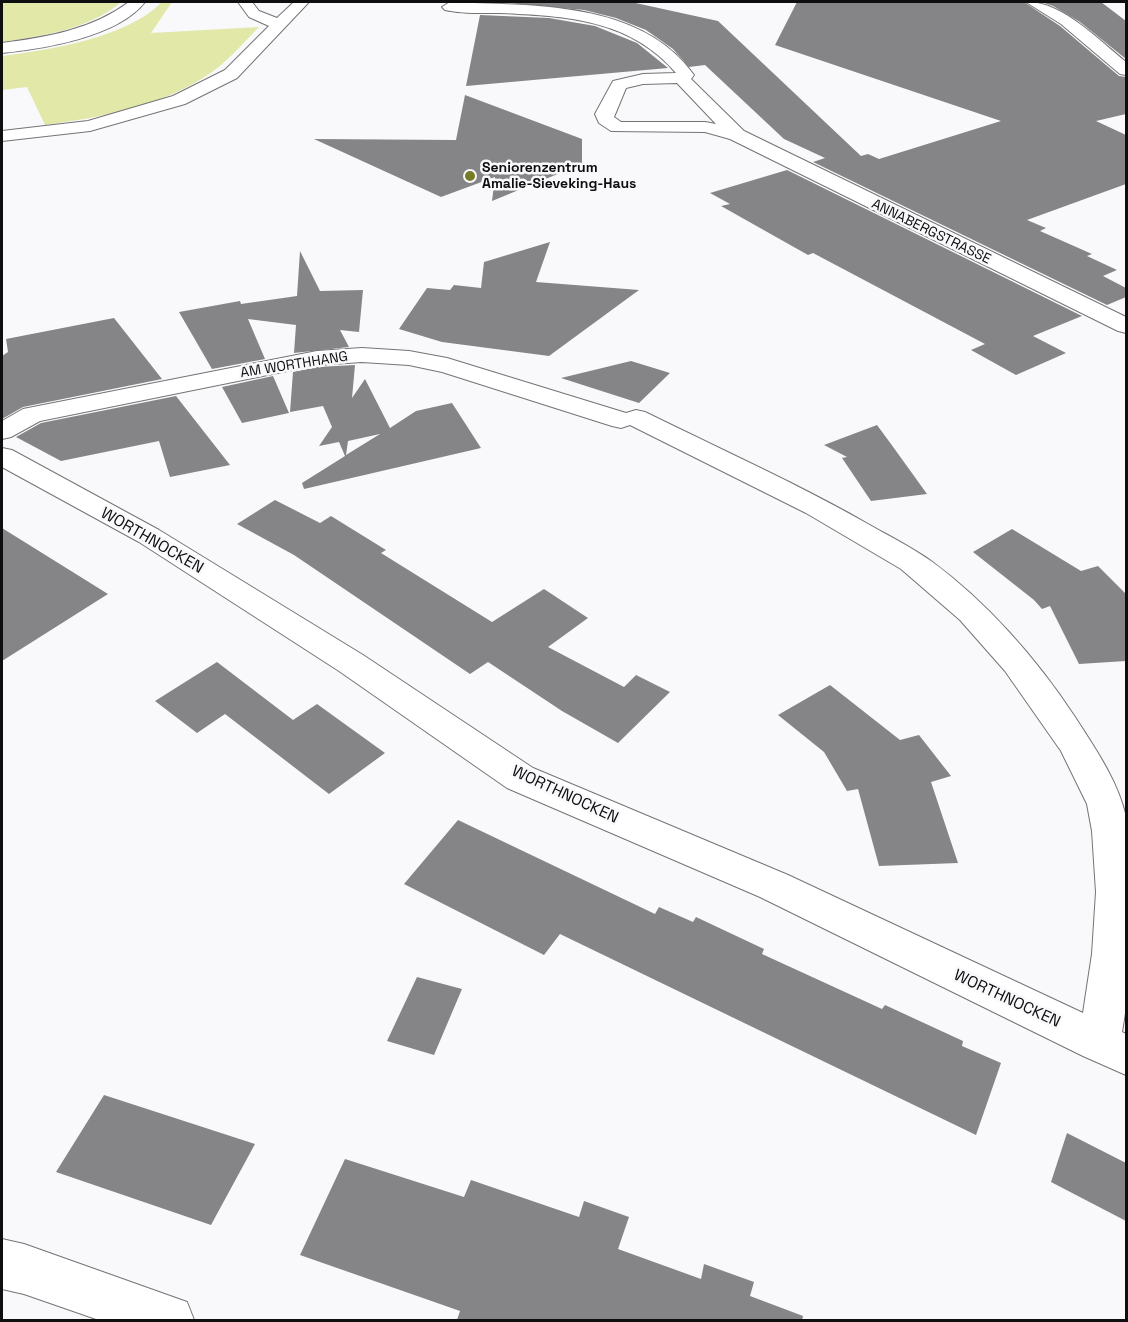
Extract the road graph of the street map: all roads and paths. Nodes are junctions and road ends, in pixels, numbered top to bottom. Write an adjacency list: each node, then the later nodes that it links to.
1 (138, 2): 7 (street)
2 (245, 2): 6 (street)
3 (302, 2): 6 (street)
4 (1033, 2): 8 (street)
5 (450, 7): 9 (street, ANNABERGSTRASSE)
6 (279, 25): 11 (street)
7 (2, 48)
8 (1126, 70)
9 (681, 78): 10 (street, ANNABERGSTRASSE); 10 (street, ANNABERGSTRASSE)
10 (737, 135): 12 (street, ANNABERGSTRASSE)
11 (2, 136)
12 (1126, 326)
13 (628, 419): 14 (street, AM WORTHHANG); 16 (street, WORTHNOCKEN)
14 (2, 431)
15 (2, 456): 16 (street, WORTHNOCKEN)
16 (1112, 1048)
17 (2, 1264): 18 (street)
18 (169, 1320)

